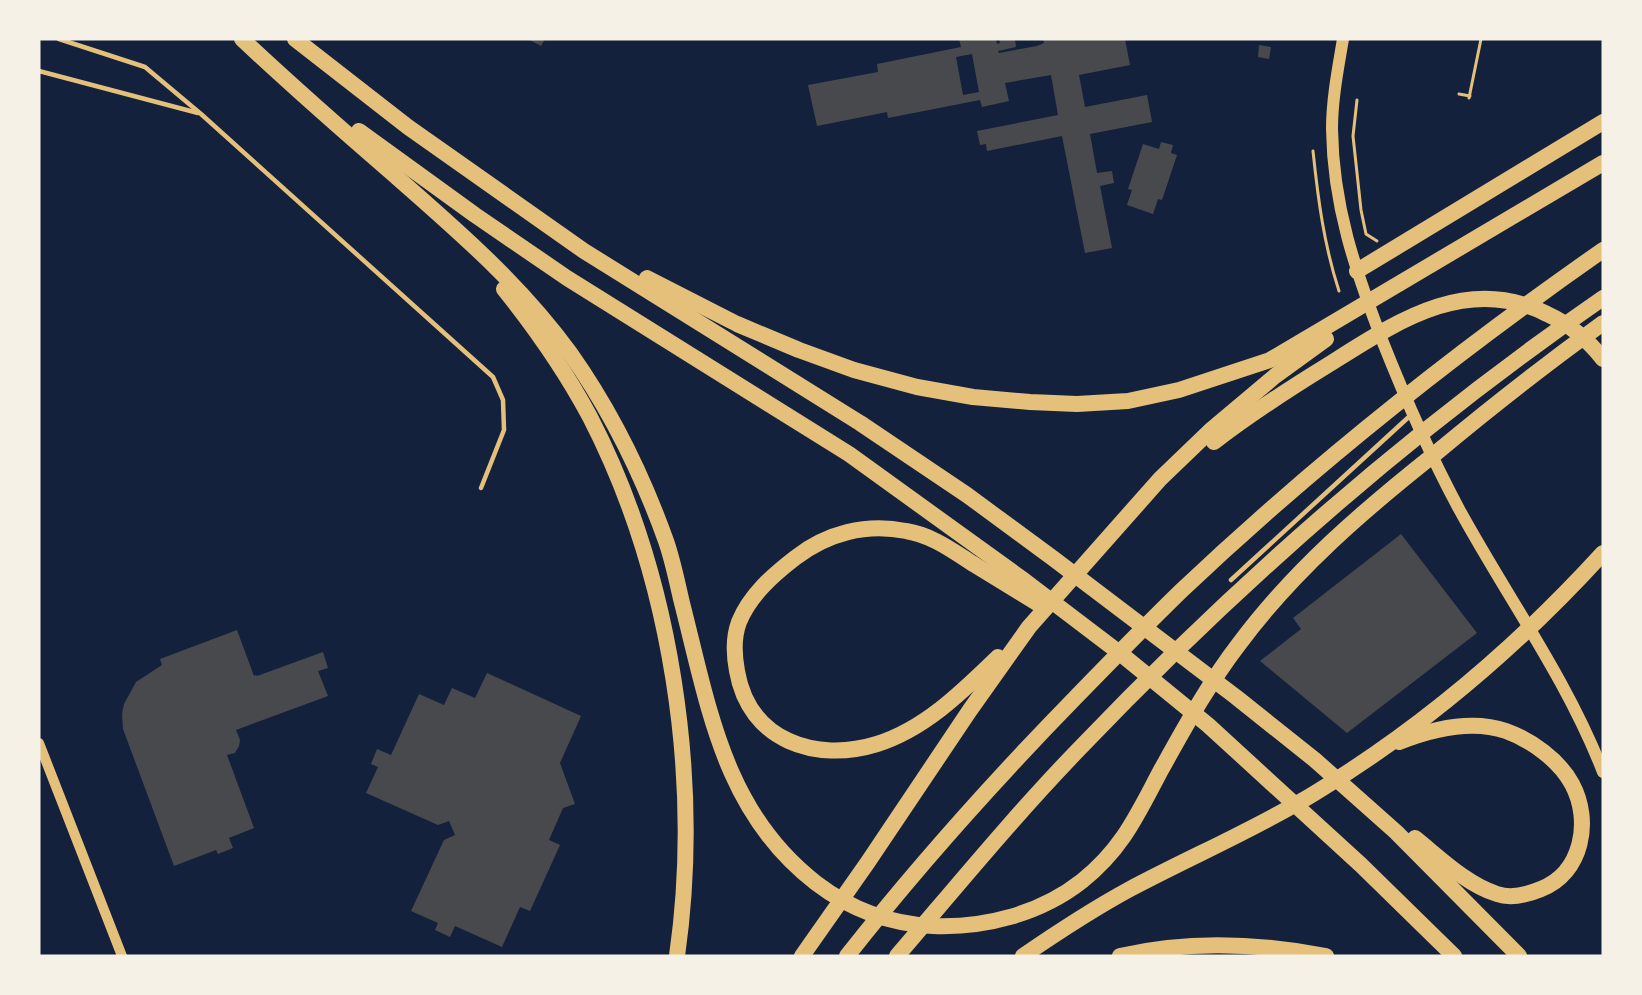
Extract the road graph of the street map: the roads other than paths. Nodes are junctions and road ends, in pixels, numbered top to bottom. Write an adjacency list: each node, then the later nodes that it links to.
1 (59, 39): 6 (lane)
2 (243, 39): 9 (highway); 23 (highway)
3 (296, 39): 10 (highway)
4 (1343, 39): 12 (main road)
5 (39, 71): 6 (lane)
6 (201, 114): 18 (lane)
7 (1603, 122): 12 (highway)
8 (1603, 162): 16 (highway)
9 (402, 182): 14 (highway); 30 (highway)
10 (499, 191): 16 (highway); 26 (highway)
11 (1603, 250): 31 (highway)
12 (1357, 271): 17 (main road)
13 (1603, 298): 32 (highway)
14 (1603, 323)
15 (1603, 360): 19 (highway)
16 (1272, 368): 19 (highway)
17 (1413, 414): 21 (lane); 27 (main road)
18 (481, 488)
19 (1109, 534): 22 (highway)
20 (1603, 553): 25 (highway)
21 (1231, 580)
22 (1029, 627): 23 (highway); 28 (highway)
23 (1120, 654): 36 (highway)
24 (39, 743): 29 (street)
25 (1376, 752): 26 (highway); 33 (highway)
26 (1316, 760): 37 (highway)
27 (1603, 772)
28 (807, 949)
29 (122, 956)
30 (677, 956)
31 (847, 956)
32 (897, 956)
33 (1023, 956)
34 (1120, 956): 35 (highway)
35 (1326, 956)
36 (1454, 956)
37 (1519, 956)

